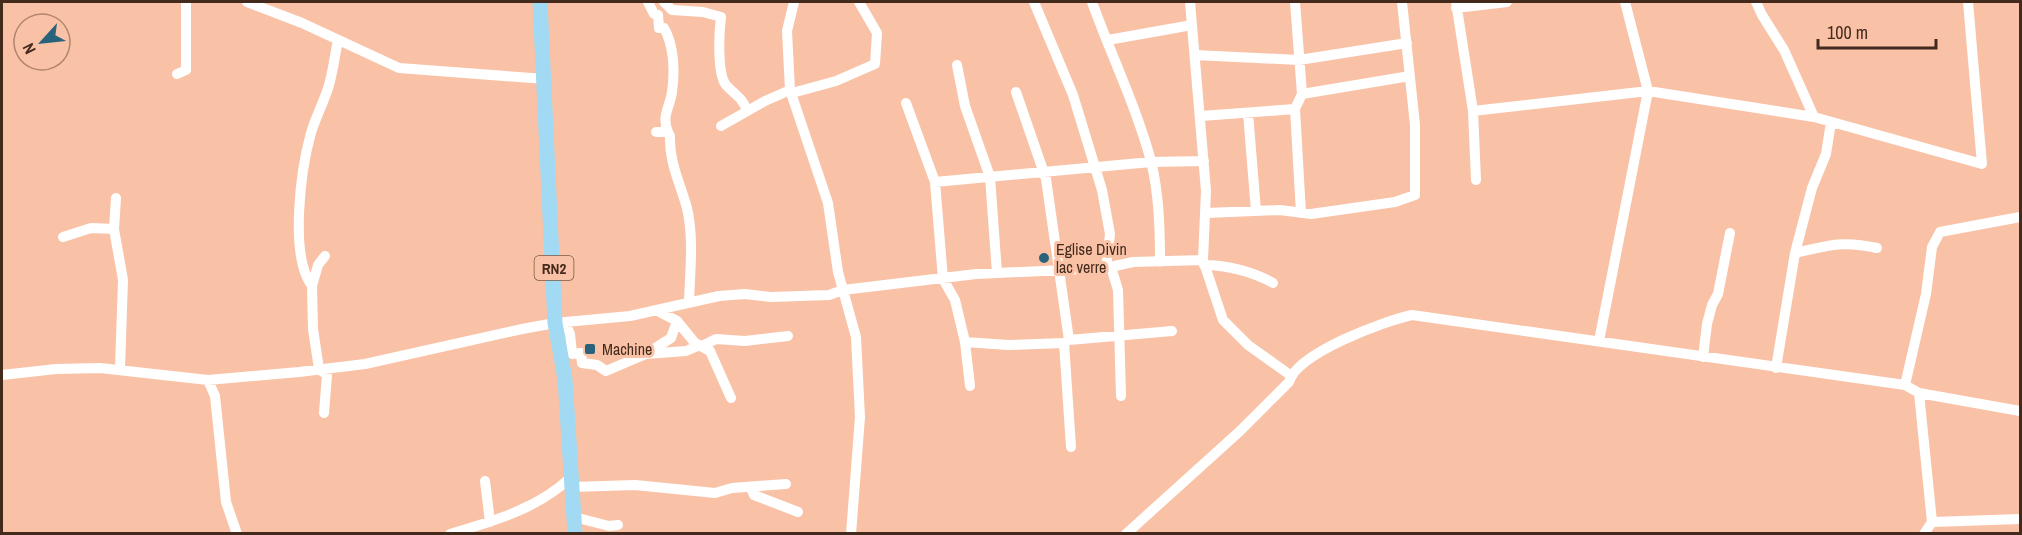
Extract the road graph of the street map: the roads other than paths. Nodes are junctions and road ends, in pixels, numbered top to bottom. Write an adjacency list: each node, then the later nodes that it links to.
1 (186, 2): 25 (street)
2 (247, 2): 19 (street)
3 (540, 2): 27 (highway, RN2)
4 (648, 2): 68 (street)
5 (664, 2): 34 (street)
6 (794, 2): 29 (street)
7 (859, 2): 29 (street)
8 (1034, 2): 43 (street)
9 (1092, 2): 20 (street)
10 (1190, 2): 18 (street)
11 (1294, 2): 23 (street)
12 (1402, 2): 21 (street)
13 (1507, 2): 17 (street)
14 (1625, 2): 28 (street)
15 (1756, 2): 38 (street)
16 (1968, 2): 39 (street)
17 (1456, 5): 35 (street)
18 (1192, 25): 20 (street); 22 (street)
19 (338, 40): 27 (street); 66 (street)
20 (1108, 40): 42 (street)
21 (1407, 43): 23 (street); 26 (street)
22 (1195, 55): 23 (street); 37 (street)
23 (1299, 60): 31 (street)
24 (957, 65): 45 (street)
25 (177, 74)
26 (1410, 76): 31 (street); 51 (street)
27 (545, 79): 71 (highway, RN2)
28 (1648, 91): 35 (street); 38 (street); 75 (street)
29 (791, 92): 34 (street); 67 (street)
30 (1016, 92): 44 (street)
31 (1302, 94): 33 (street)
32 (906, 104): 47 (street)
33 (1295, 109): 36 (street); 51 (street)
34 (747, 111): 40 (street)
35 (1473, 111): 46 (street)
36 (1248, 113): 37 (street); 49 (street)
37 (1201, 117): 41 (street)
38 (1814, 117): 39 (street)
39 (1831, 122): 57 (street)
40 (721, 126)
41 (1204, 161): 42 (street); 50 (street)
42 (1151, 162): 43 (street); 59 (street)
43 (1096, 169): 44 (street); 61 (street)
44 (1044, 172): 45 (street); 62 (street)
45 (990, 177): 47 (street); 63 (street)
46 (1476, 180)
47 (935, 182): 64 (street)
48 (116, 198): 53 (street)
49 (1256, 211): 50 (street); 51 (street)
50 (1206, 213): 60 (street)
51 (1301, 213)
52 (2020, 217): 87 (street)
53 (114, 229): 55 (street); 82 (street)
54 (1730, 233): 80 (street)
55 (63, 237)
56 (1876, 248): 57 (street)
57 (1795, 253): 81 (street)
58 (325, 256): 66 (street)
59 (1161, 262): 60 (street); 61 (street)
60 (1203, 262): 65 (street); 85 (street)
61 (1109, 267): 62 (street); 74 (street)
62 (1060, 269): 63 (street); 77 (street)
63 (997, 273): 64 (street)
64 (943, 279): 67 (street); 76 (street)
65 (1274, 283)
66 (312, 286): 83 (street)
67 (843, 290): 68 (street); 108 (street)
68 (689, 302): 69 (street)
69 (656, 310): 70 (street); 71 (street)
70 (677, 321): 78 (street); 79 (street)
71 (560, 323): 79 (street); 83 (street); 96 (highway, RN2)
72 (1172, 331): 74 (street)
73 (788, 336): 78 (street)
74 (1120, 336): 77 (street); 90 (street)
75 (1599, 341): 80 (street); 85 (street)
76 (965, 342): 77 (street); 88 (street)
77 (1066, 342): 94 (street)
78 (701, 345): 79 (street); 91 (street)
79 (647, 354)
80 (1703, 357): 81 (street)
81 (1776, 368): 87 (street)
82 (120, 369): 84 (street); 86 (street)
83 (319, 369): 86 (street); 93 (street)
84 (2, 375)
85 (1290, 375): 109 (street)
86 (208, 380): 106 (street)
87 (1905, 385): 89 (street)
88 (970, 386)
89 (1919, 393): 92 (street); 103 (street)
90 (1121, 396)
91 (731, 398)
92 (2020, 411)
93 (324, 413)
94 (1071, 447)
95 (484, 481): 102 (street)
96 (571, 482): 98 (street); 100 (highway, RN2); 102 (street)
97 (786, 484): 98 (street)
98 (751, 488): 99 (street)
99 (798, 512)
100 (574, 517): 104 (street); 107 (highway, RN2)
101 (2020, 519): 103 (street)
102 (490, 522): 105 (street)
103 (1932, 522): 110 (street)
104 (618, 525)
105 (454, 533)
106 (237, 534)
107 (575, 534)
108 (852, 534)
109 (1126, 534)
110 (1924, 534)

